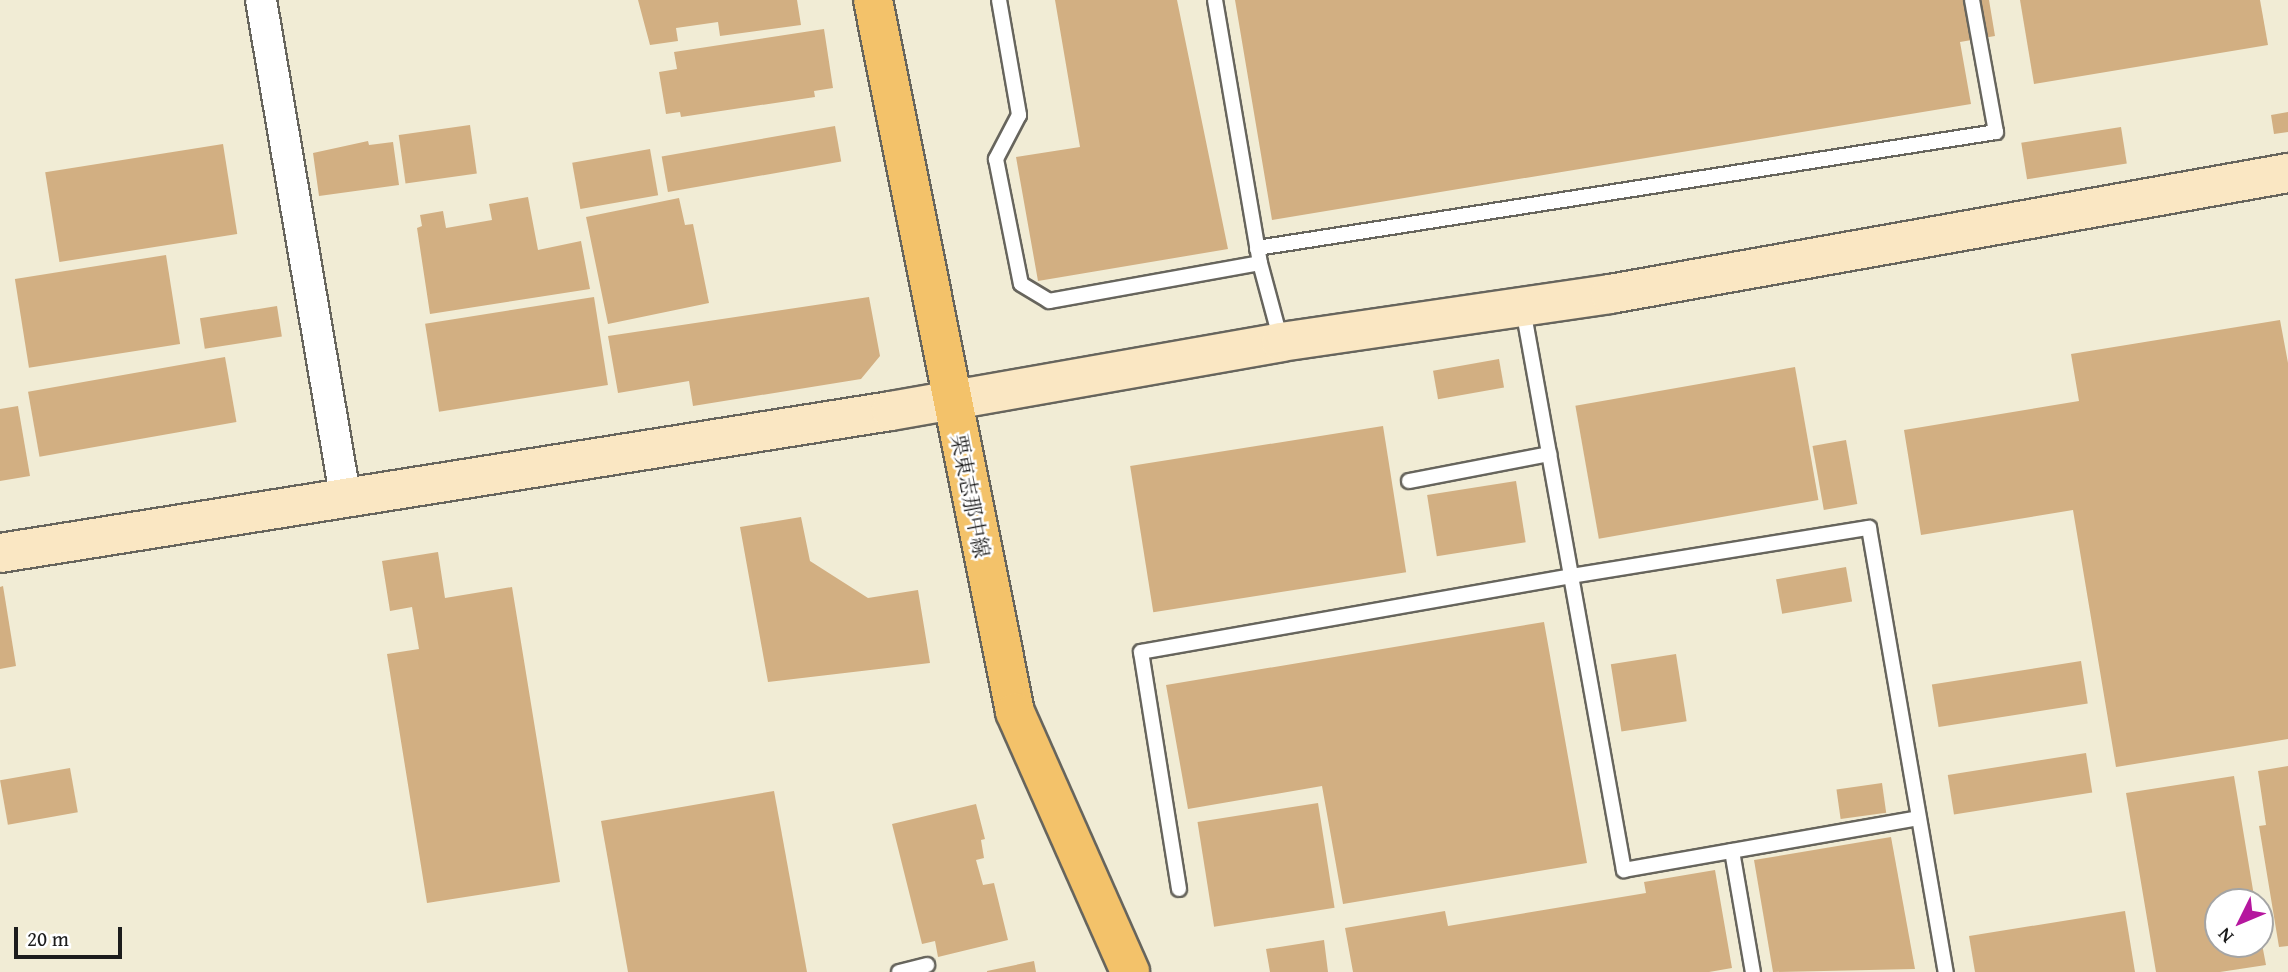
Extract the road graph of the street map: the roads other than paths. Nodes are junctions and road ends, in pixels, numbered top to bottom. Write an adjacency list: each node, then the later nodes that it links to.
1 (261, 0): 14 (street)
2 (873, 0): 11 (main road, 栗東志那中線)
3 (999, 0): 8 (lane)
4 (1215, 0): 7 (lane)
5 (1972, 0): 7 (lane)
6 (2288, 173): 9 (street)
7 (1257, 248): 8 (lane)
8 (1260, 263): 10 (lane)
9 (1522, 307): 10 (street); 12 (lane)
10 (1281, 342): 11 (street)
11 (951, 401): 14 (street); 21 (main road, 栗東志那中線)
12 (1549, 454): 13 (lane); 16 (lane)
13 (1409, 481)
14 (345, 495): 15 (street)
15 (0, 553)
16 (1571, 576): 17 (lane); 18 (lane); 19 (lane)
17 (1918, 818): 18 (lane); 24 (lane)
18 (1732, 851): 23 (lane)
19 (1179, 889)
20 (927, 965): 22 (lane)
21 (1129, 971)
22 (899, 972)
23 (1753, 972)
24 (1946, 972)

